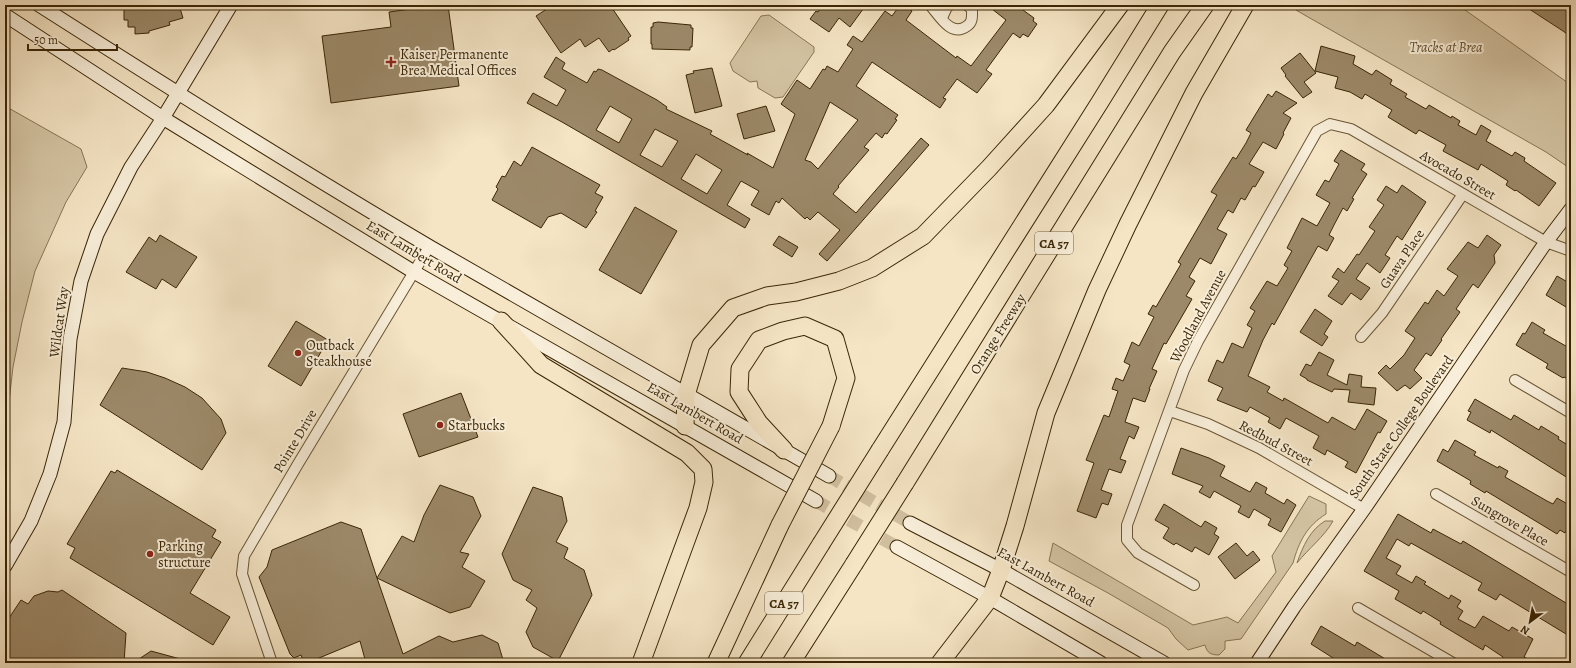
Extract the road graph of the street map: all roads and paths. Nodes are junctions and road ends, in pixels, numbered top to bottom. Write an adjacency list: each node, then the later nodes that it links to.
1 (39, 5): 12 (main road, East Lambert Road)
2 (231, 5): 12 (main road, Wildcat Way)
3 (930, 5): 11 (street)
4 (949, 5): 11 (street)
5 (967, 5): 11 (street)
6 (1120, 5): 24 (highway)
7 (1160, 5): 44 (highway, CA 57, bridge)
8 (1205, 5): 45 (highway, Orange Freeway / CA 57, bridge)
9 (1245, 5): 36 (highway)
10 (5, 15): 13 (main road, East Lambert Road)
11 (942, 18)
12 (177, 93): 13 (main road, Wildcat Way); 18 (main road, East Lambert Road)
13 (163, 118): 20 (main road, East Lambert Road); 35 (main road, Wildcat Way)
14 (1330, 124): 15 (street, Avocado Street); 25 (street, Woodland Avenue)
15 (1463, 194): 17 (street, Avocado Street); 22 (street, Guava Place)
16 (1571, 209): 17 (main road, South State College Boulevard)
17 (1546, 242): 19 (street, Avocado Street); 32 (main road, South State College Boulevard)
18 (429, 246): 20 (street, Pointe Drive); 24 (main road, East Lambert Road)
19 (1571, 251)
20 (414, 272): 21 (main road, East Lambert Road); 41 (street, Pointe Drive)
21 (501, 322): 27 (main road, East Lambert Road); 42 (highway)
22 (1360, 337)
23 (1515, 380): 26 (street)
24 (686, 395): 27 (highway); 28 (main road, East Lambert Road)
25 (1170, 411): 32 (street, Redbud Street); 38 (street, Woodland Avenue)
26 (1571, 413)
27 (685, 426): 31 (main road, East Lambert Road)
28 (784, 450): 29 (main road, East Lambert Road); 43 (highway, bridge)
29 (829, 476)
30 (1436, 494): 37 (street, Sungrove Place)
31 (816, 501)
32 (1364, 509): 49 (main road, South State College Boulevard)
33 (910, 523): 36 (main road, East Lambert Road)
34 (897, 547): 39 (main road)
35 (5, 566)
36 (1002, 570): 39 (highway); 48 (main road, East Lambert Road)
37 (1571, 572)
38 (1194, 585)
39 (990, 598): 46 (highway); 47 (main road)
40 (1358, 608): 50 (street)
41 (272, 663)
42 (641, 663)
43 (716, 663)
44 (747, 663)
45 (792, 663)
46 (940, 663)
47 (1102, 663)
48 (1164, 663)
49 (1257, 663)
50 (1453, 663)

